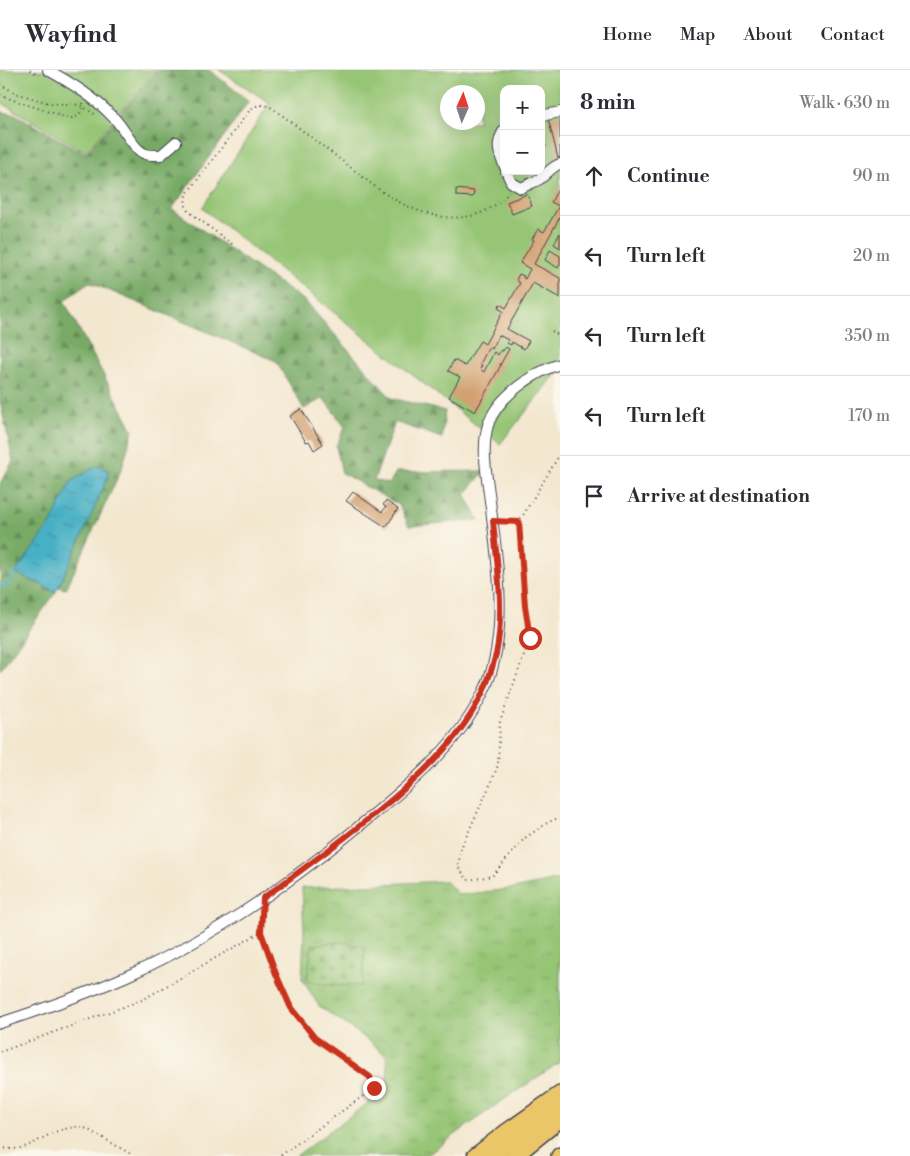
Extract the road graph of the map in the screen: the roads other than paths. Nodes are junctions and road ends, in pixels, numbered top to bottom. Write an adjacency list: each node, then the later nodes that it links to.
1 (47, 74): 5 (lane)
2 (560, 112): 3 (lane)
3 (545, 115)
4 (500, 140): 6 (lane)
5 (176, 142)
6 (500, 156)
7 (560, 164): 9 (lane)
8 (508, 175): 10 (lane)
9 (545, 175)
10 (545, 175)
11 (560, 364): 12 (lane)
12 (0, 1023)
13 (560, 1094): 16 (highway)
14 (560, 1108): 17 (highway)
15 (560, 1120): 18 (highway)
16 (475, 1156)
17 (494, 1156)
18 (515, 1156)

